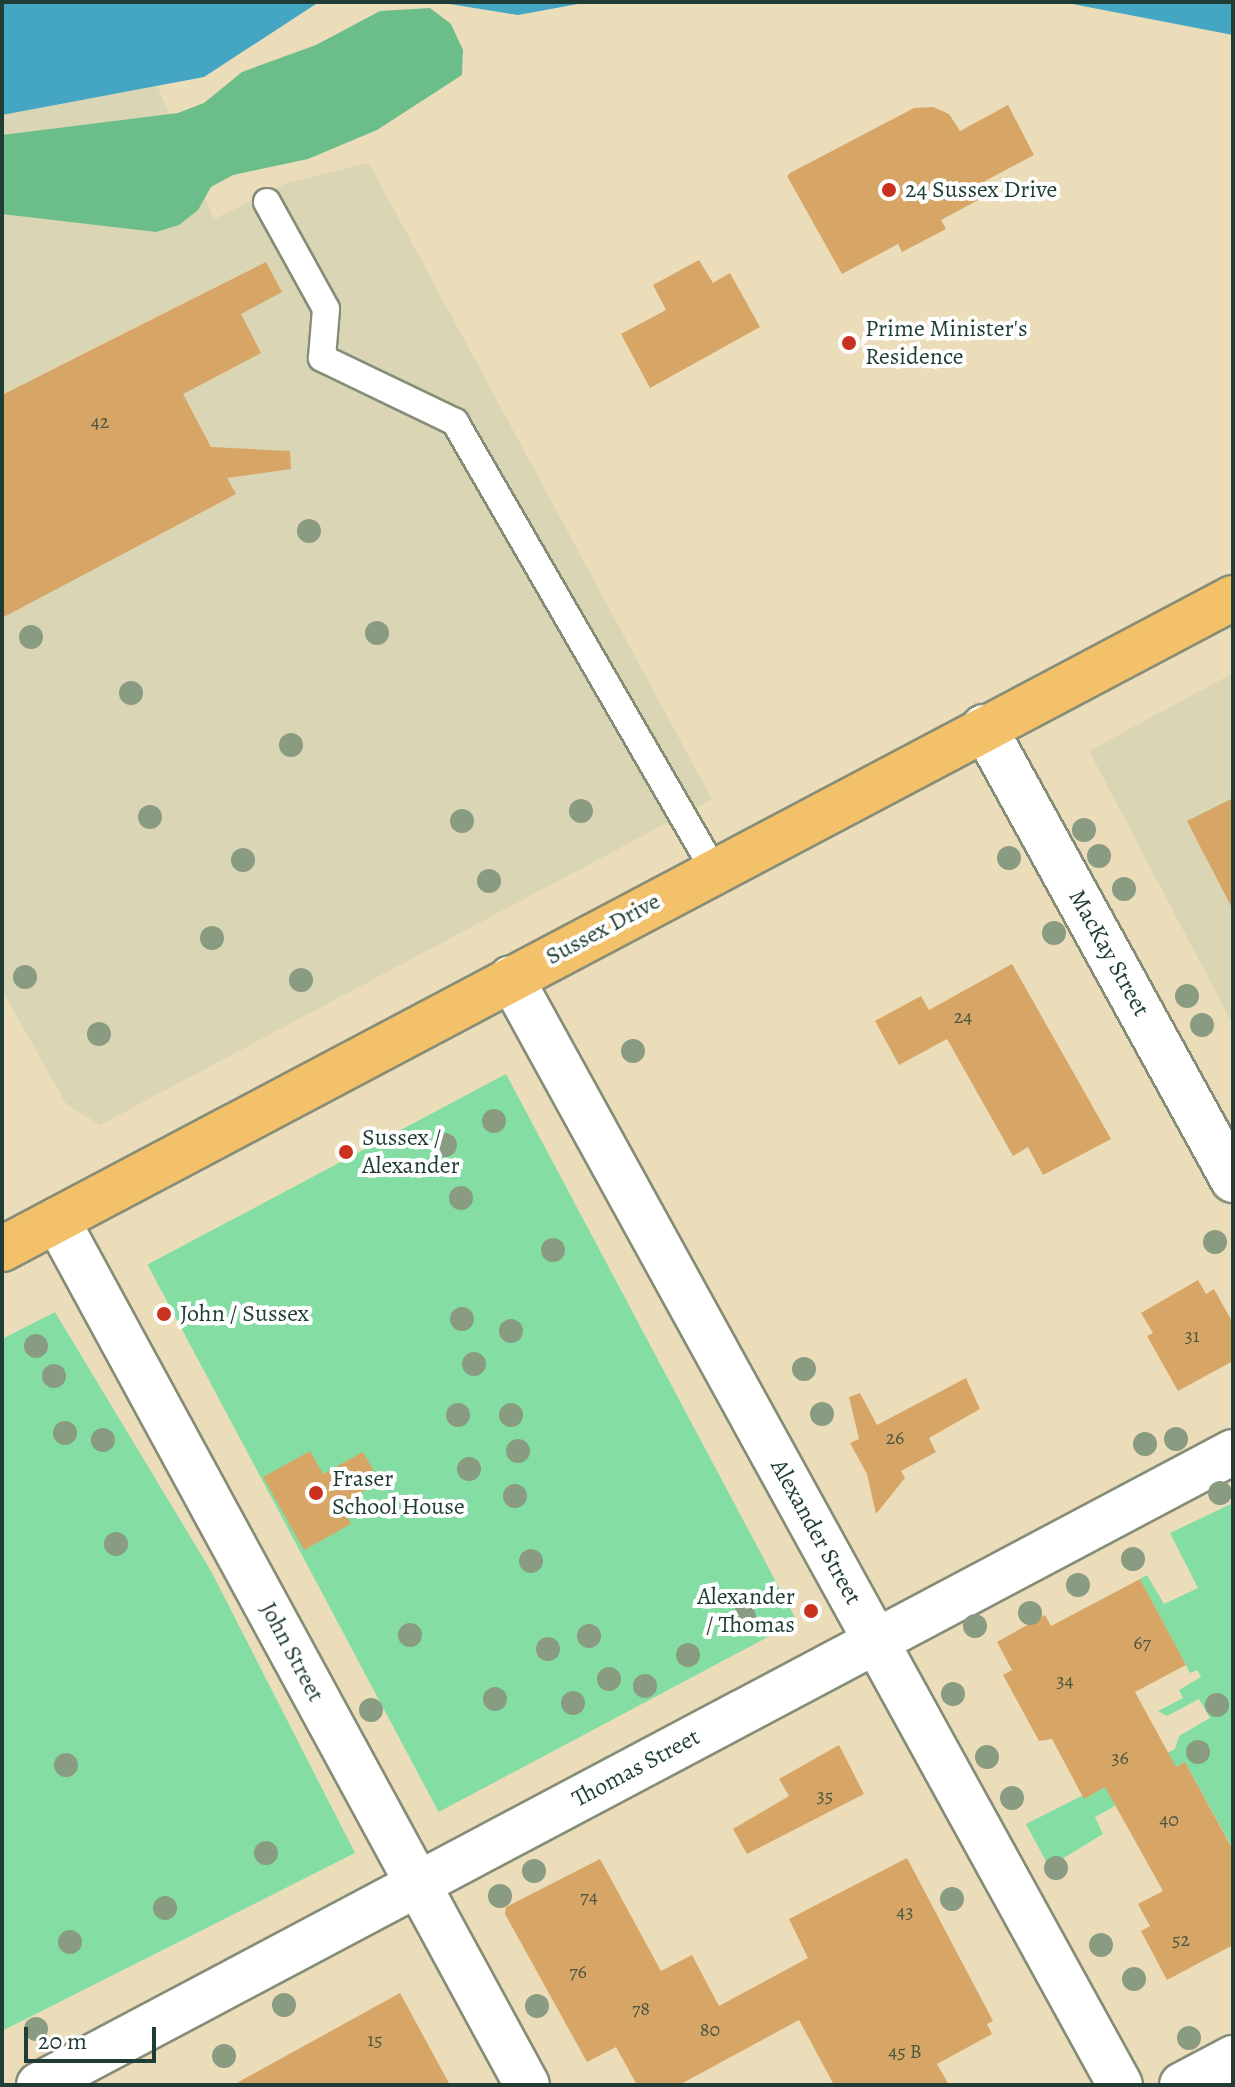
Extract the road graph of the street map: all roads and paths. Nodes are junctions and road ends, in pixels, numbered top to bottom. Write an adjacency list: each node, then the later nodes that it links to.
1 (267, 202): 4 (lane)
2 (1224, 598): 3 (main road, Sussex Drive)
3 (984, 727): 4 (main road, Sussex Drive); 6 (street, MacKay Street)
4 (714, 870): 5 (main road, Sussex Drive)
5 (511, 978): 7 (main road, Sussex Drive); 10 (street, Alexander Street)
6 (1233, 1180)
7 (57, 1220): 8 (main road, Sussex Drive); 11 (street, John Street)
8 (2, 1249)
9 (1233, 1452): 10 (street, Thomas Street)
10 (876, 1640): 11 (street, Thomas Street); 15 (street, Alexander Street)
11 (417, 1884): 13 (street, Thomas Street); 14 (street, John Street)
12 (1233, 2058): 16 (street)
13 (39, 2085)
14 (527, 2085)
15 (1120, 2085)
16 (1182, 2085)

